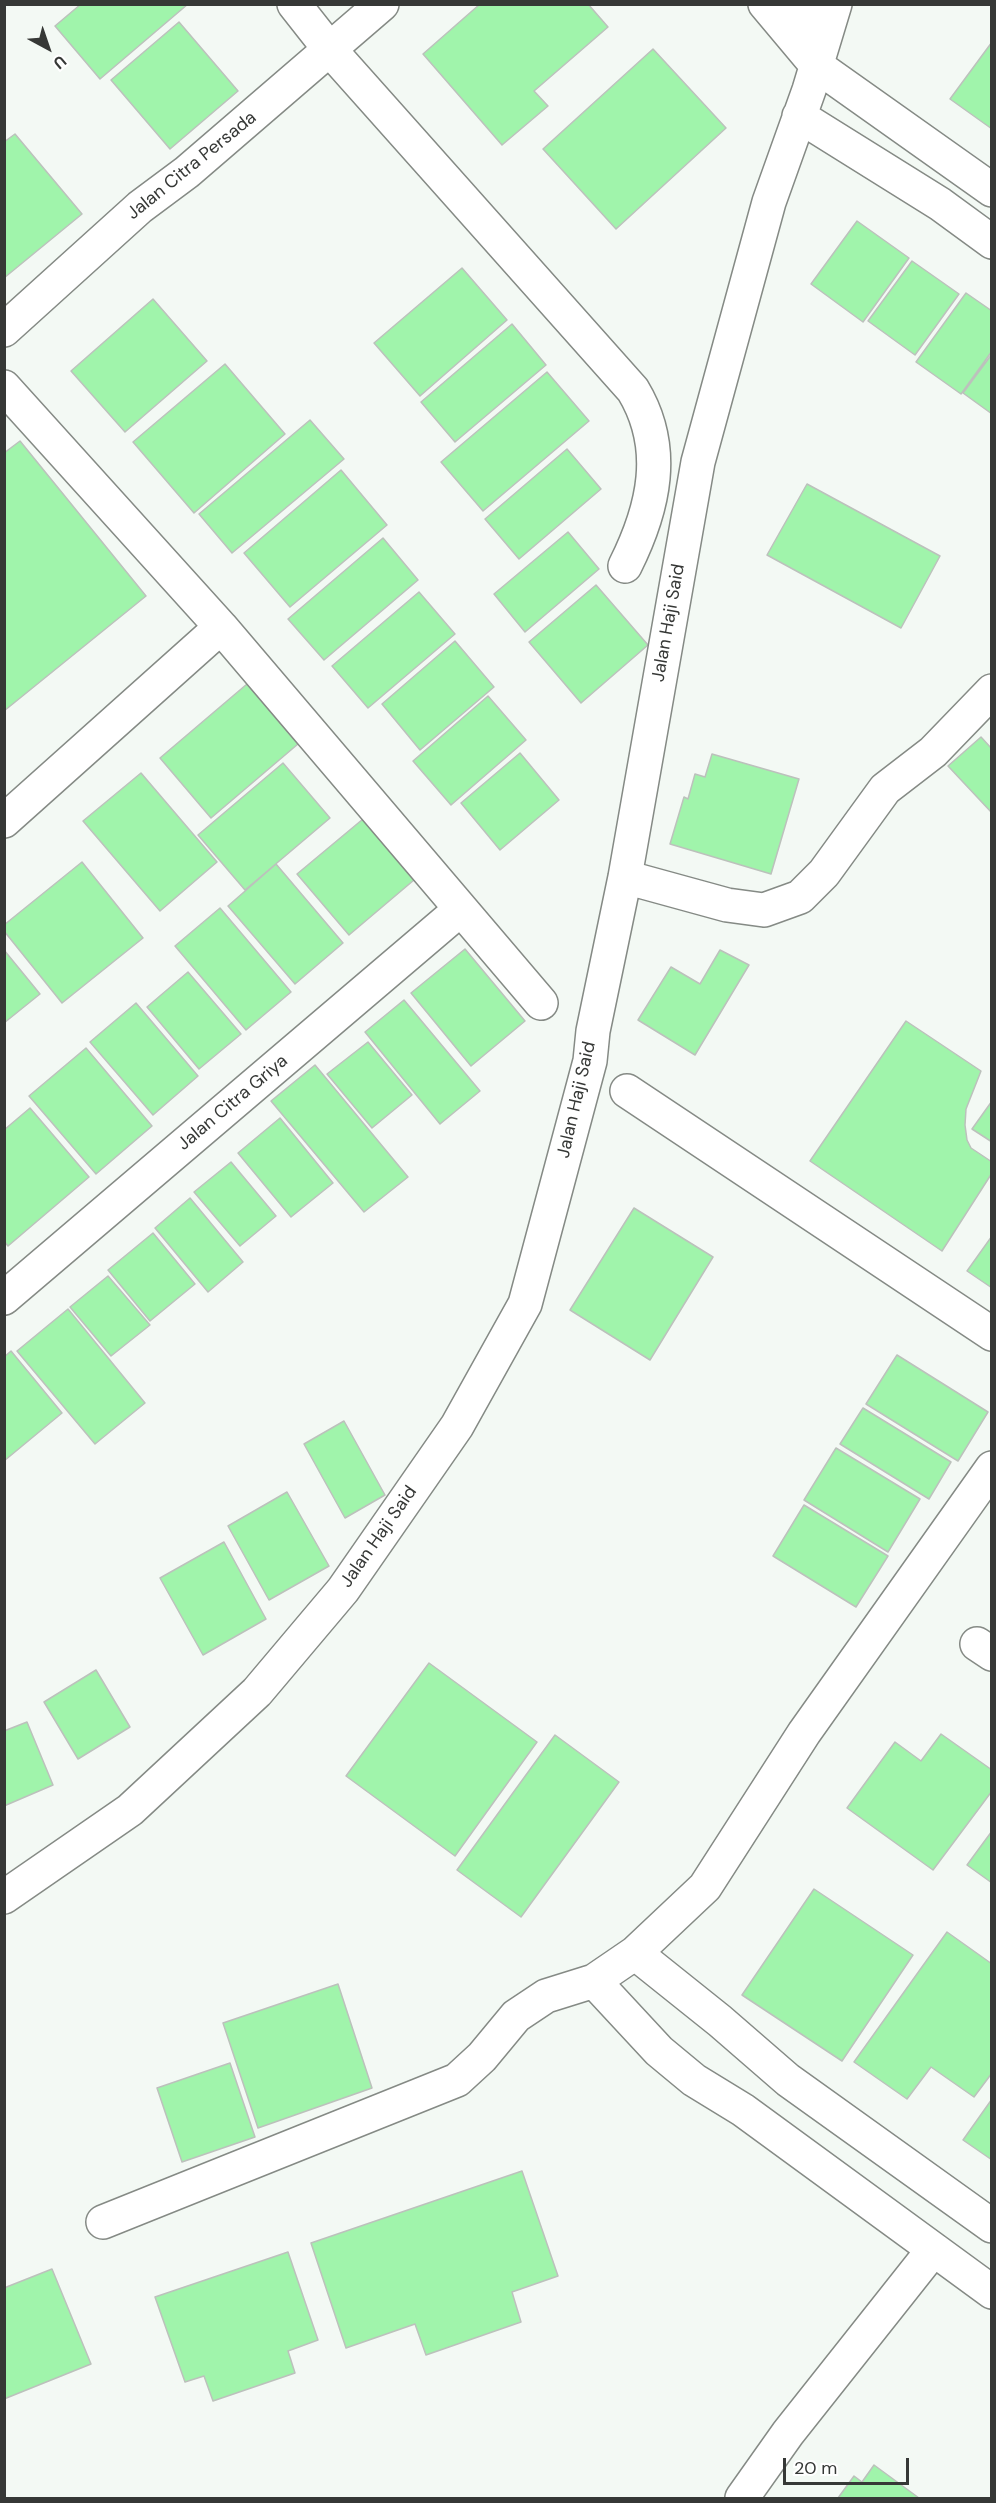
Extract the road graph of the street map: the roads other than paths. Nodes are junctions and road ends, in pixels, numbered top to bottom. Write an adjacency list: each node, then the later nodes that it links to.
1 (294, 4): 6 (street)
2 (382, 4): 6 (street, Jalan Citra Persada)
3 (765, 4): 7 (street)
4 (799, 4): 7 (street)
5 (835, 4): 7 (street, Jalan Haji Said)
6 (331, 51): 11 (street, Jalan Citra Persada); 13 (street)
7 (821, 51): 8 (street, Jalan Haji Said); 9 (street)
8 (799, 116): 10 (street); 17 (street, Jalan Haji Said)
9 (992, 190)
10 (992, 242)
11 (4, 330)
12 (4, 387): 14 (street)
13 (625, 566)
14 (221, 627): 16 (street); 18 (street)
15 (992, 690): 17 (street)
16 (4, 821)
17 (625, 877): 24 (street, Jalan Haji Said)
18 (461, 909): 19 (street); 21 (street, Jalan Citra Griya)
19 (542, 1003)
20 (627, 1091): 22 (street)
21 (4, 1298)
22 (992, 1334)
23 (992, 1468): 25 (street)
24 (4, 1897)
25 (635, 1953): 26 (street); 28 (street)
26 (594, 1981): 27 (street); 29 (street)
27 (103, 2222)
28 (992, 2226)
29 (933, 2250): 30 (street); 31 (street)
30 (992, 2292)
31 (742, 2499)

